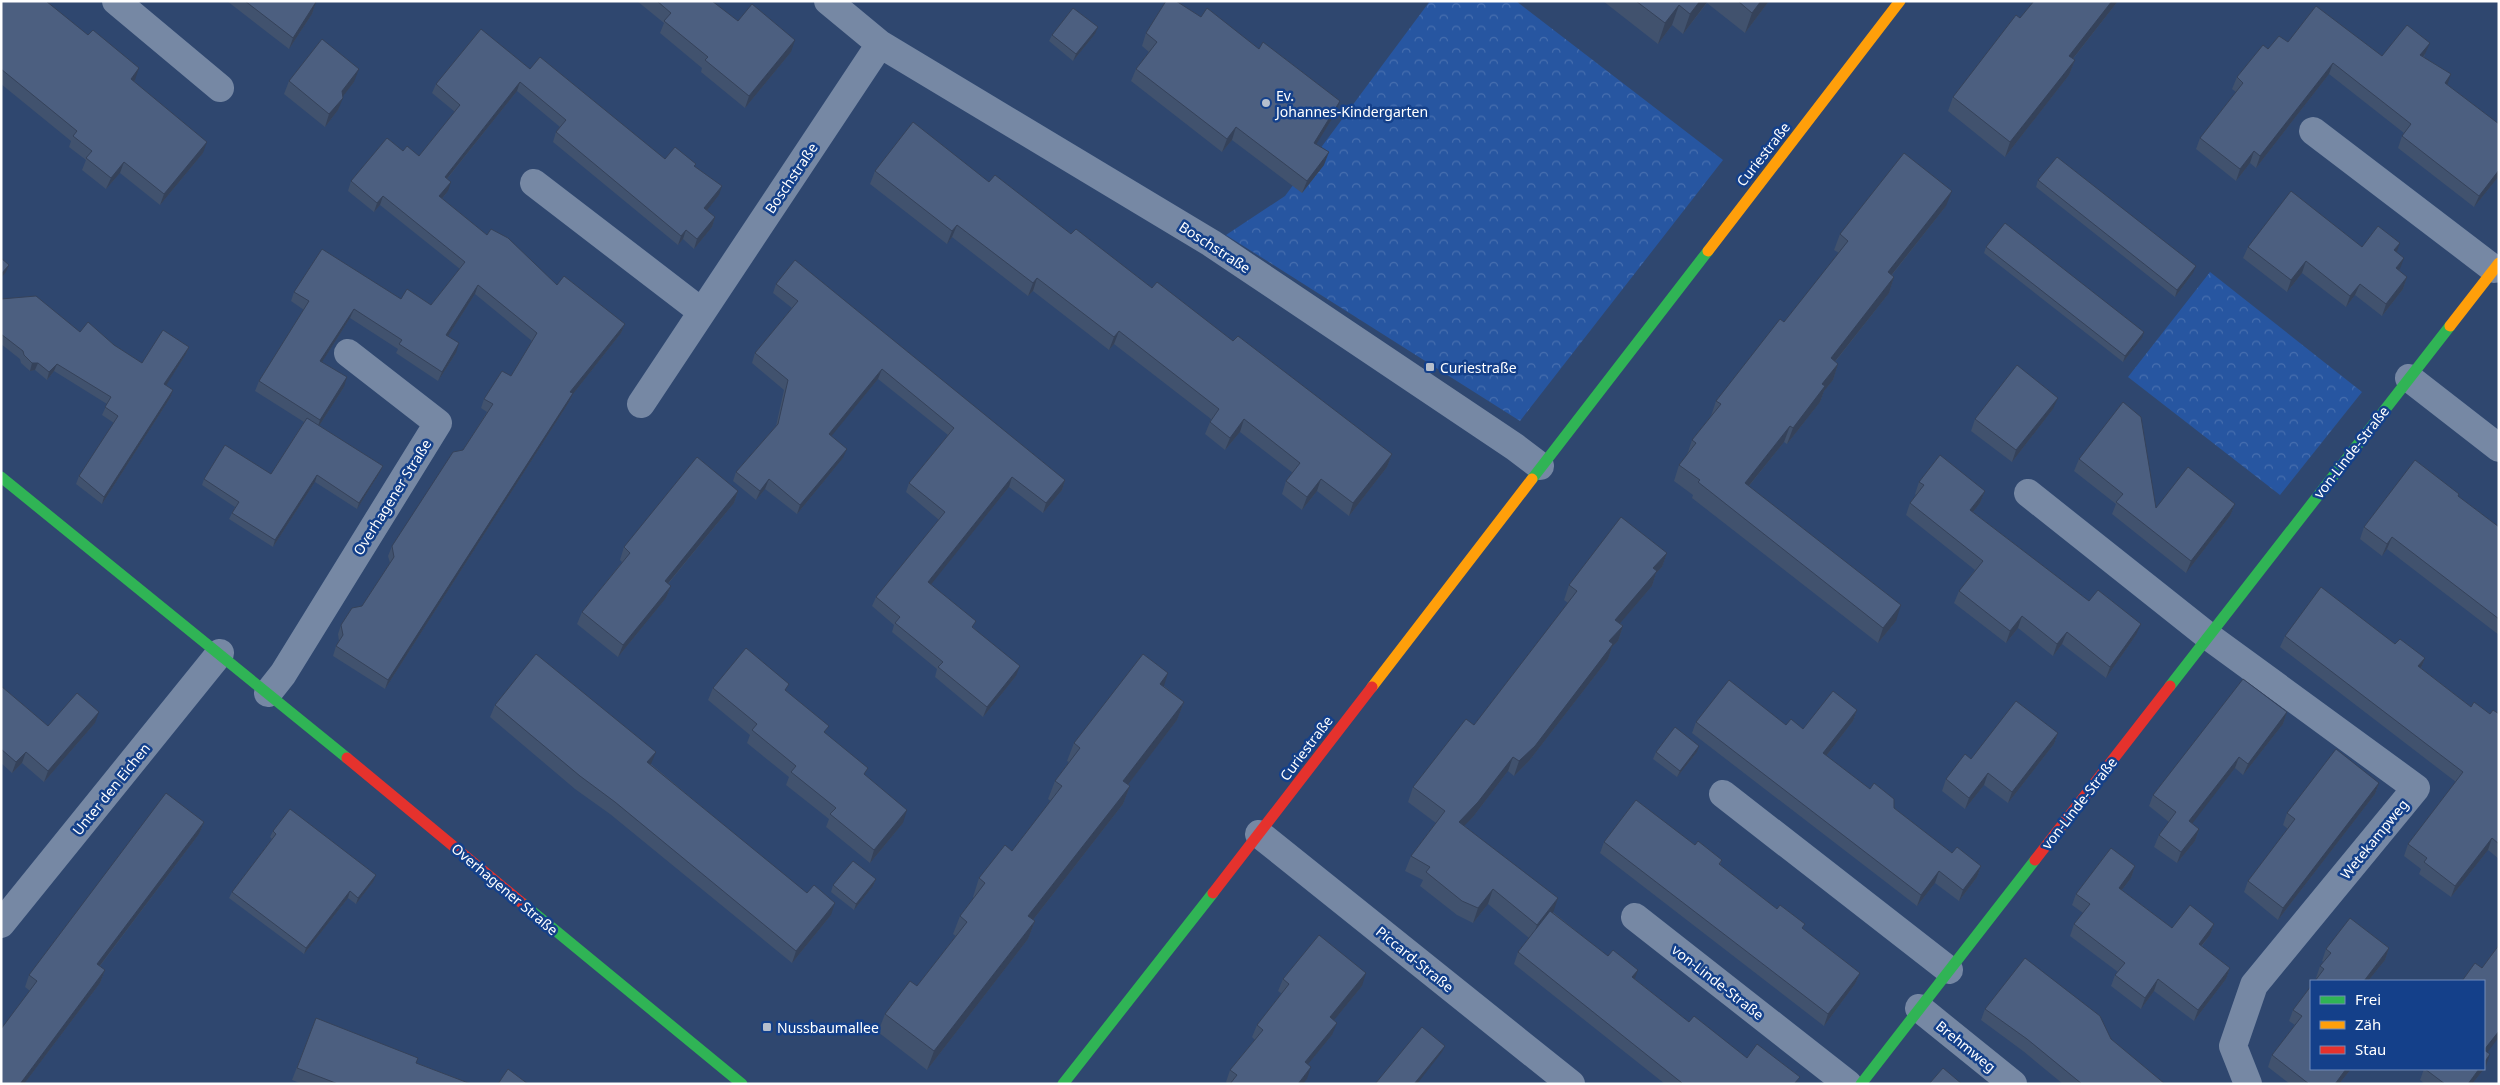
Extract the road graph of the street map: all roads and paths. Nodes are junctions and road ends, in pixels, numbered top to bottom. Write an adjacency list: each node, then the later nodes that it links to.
1 (116, 1): 5 (street)
2 (828, 1): 4 (street, Boschstraße)
3 (1900, 1): 14 (street, Curiestraße)
4 (880, 44): 9 (street, Boschstraße); 14 (street, Boschstraße)
5 (220, 88)
6 (2314, 131): 8 (street, von-Linde-Straße)
7 (534, 183): 9 (street)
8 (2496, 266): 11 (street, von-Linde-Straße)
9 (702, 312): 12 (street, Boschstraße)
10 (348, 353): 19 (street, Overhagener Straße)
11 (2410, 378): 13 (street); 17 (street, von-Linde-Straße)
12 (641, 404)
13 (2499, 448)
14 (1540, 466): 21 (street, Curiestraße)
15 (1, 477): 18 (street, Overhagener Straße)
16 (2028, 493): 17 (street)
17 (2208, 636): 24 (street, von-Linde-Straße); 32 (street, Wetekampweg)
18 (220, 653): 19 (street, Overhagener Straße); 23 (street, Unter den Eichen)
19 (268, 693): 26 (street, Overhagener Straße)
20 (1723, 794): 24 (street)
21 (1259, 834): 27 (street, Curiestraße); 28 (street, Piccard-Straße)
22 (1635, 917): 29 (street, von-Linde-Straße)
23 (1, 924)
24 (1949, 970): 25 (street, von-Linde-Straße)
25 (1919, 1008): 30 (street, von-Linde-Straße); 31 (street, Brehmweg)
26 (742, 1084)
27 (1063, 1084)
28 (1571, 1084)
29 (1848, 1084)
30 (1861, 1084)
31 (2014, 1084)
32 (2248, 1084)

